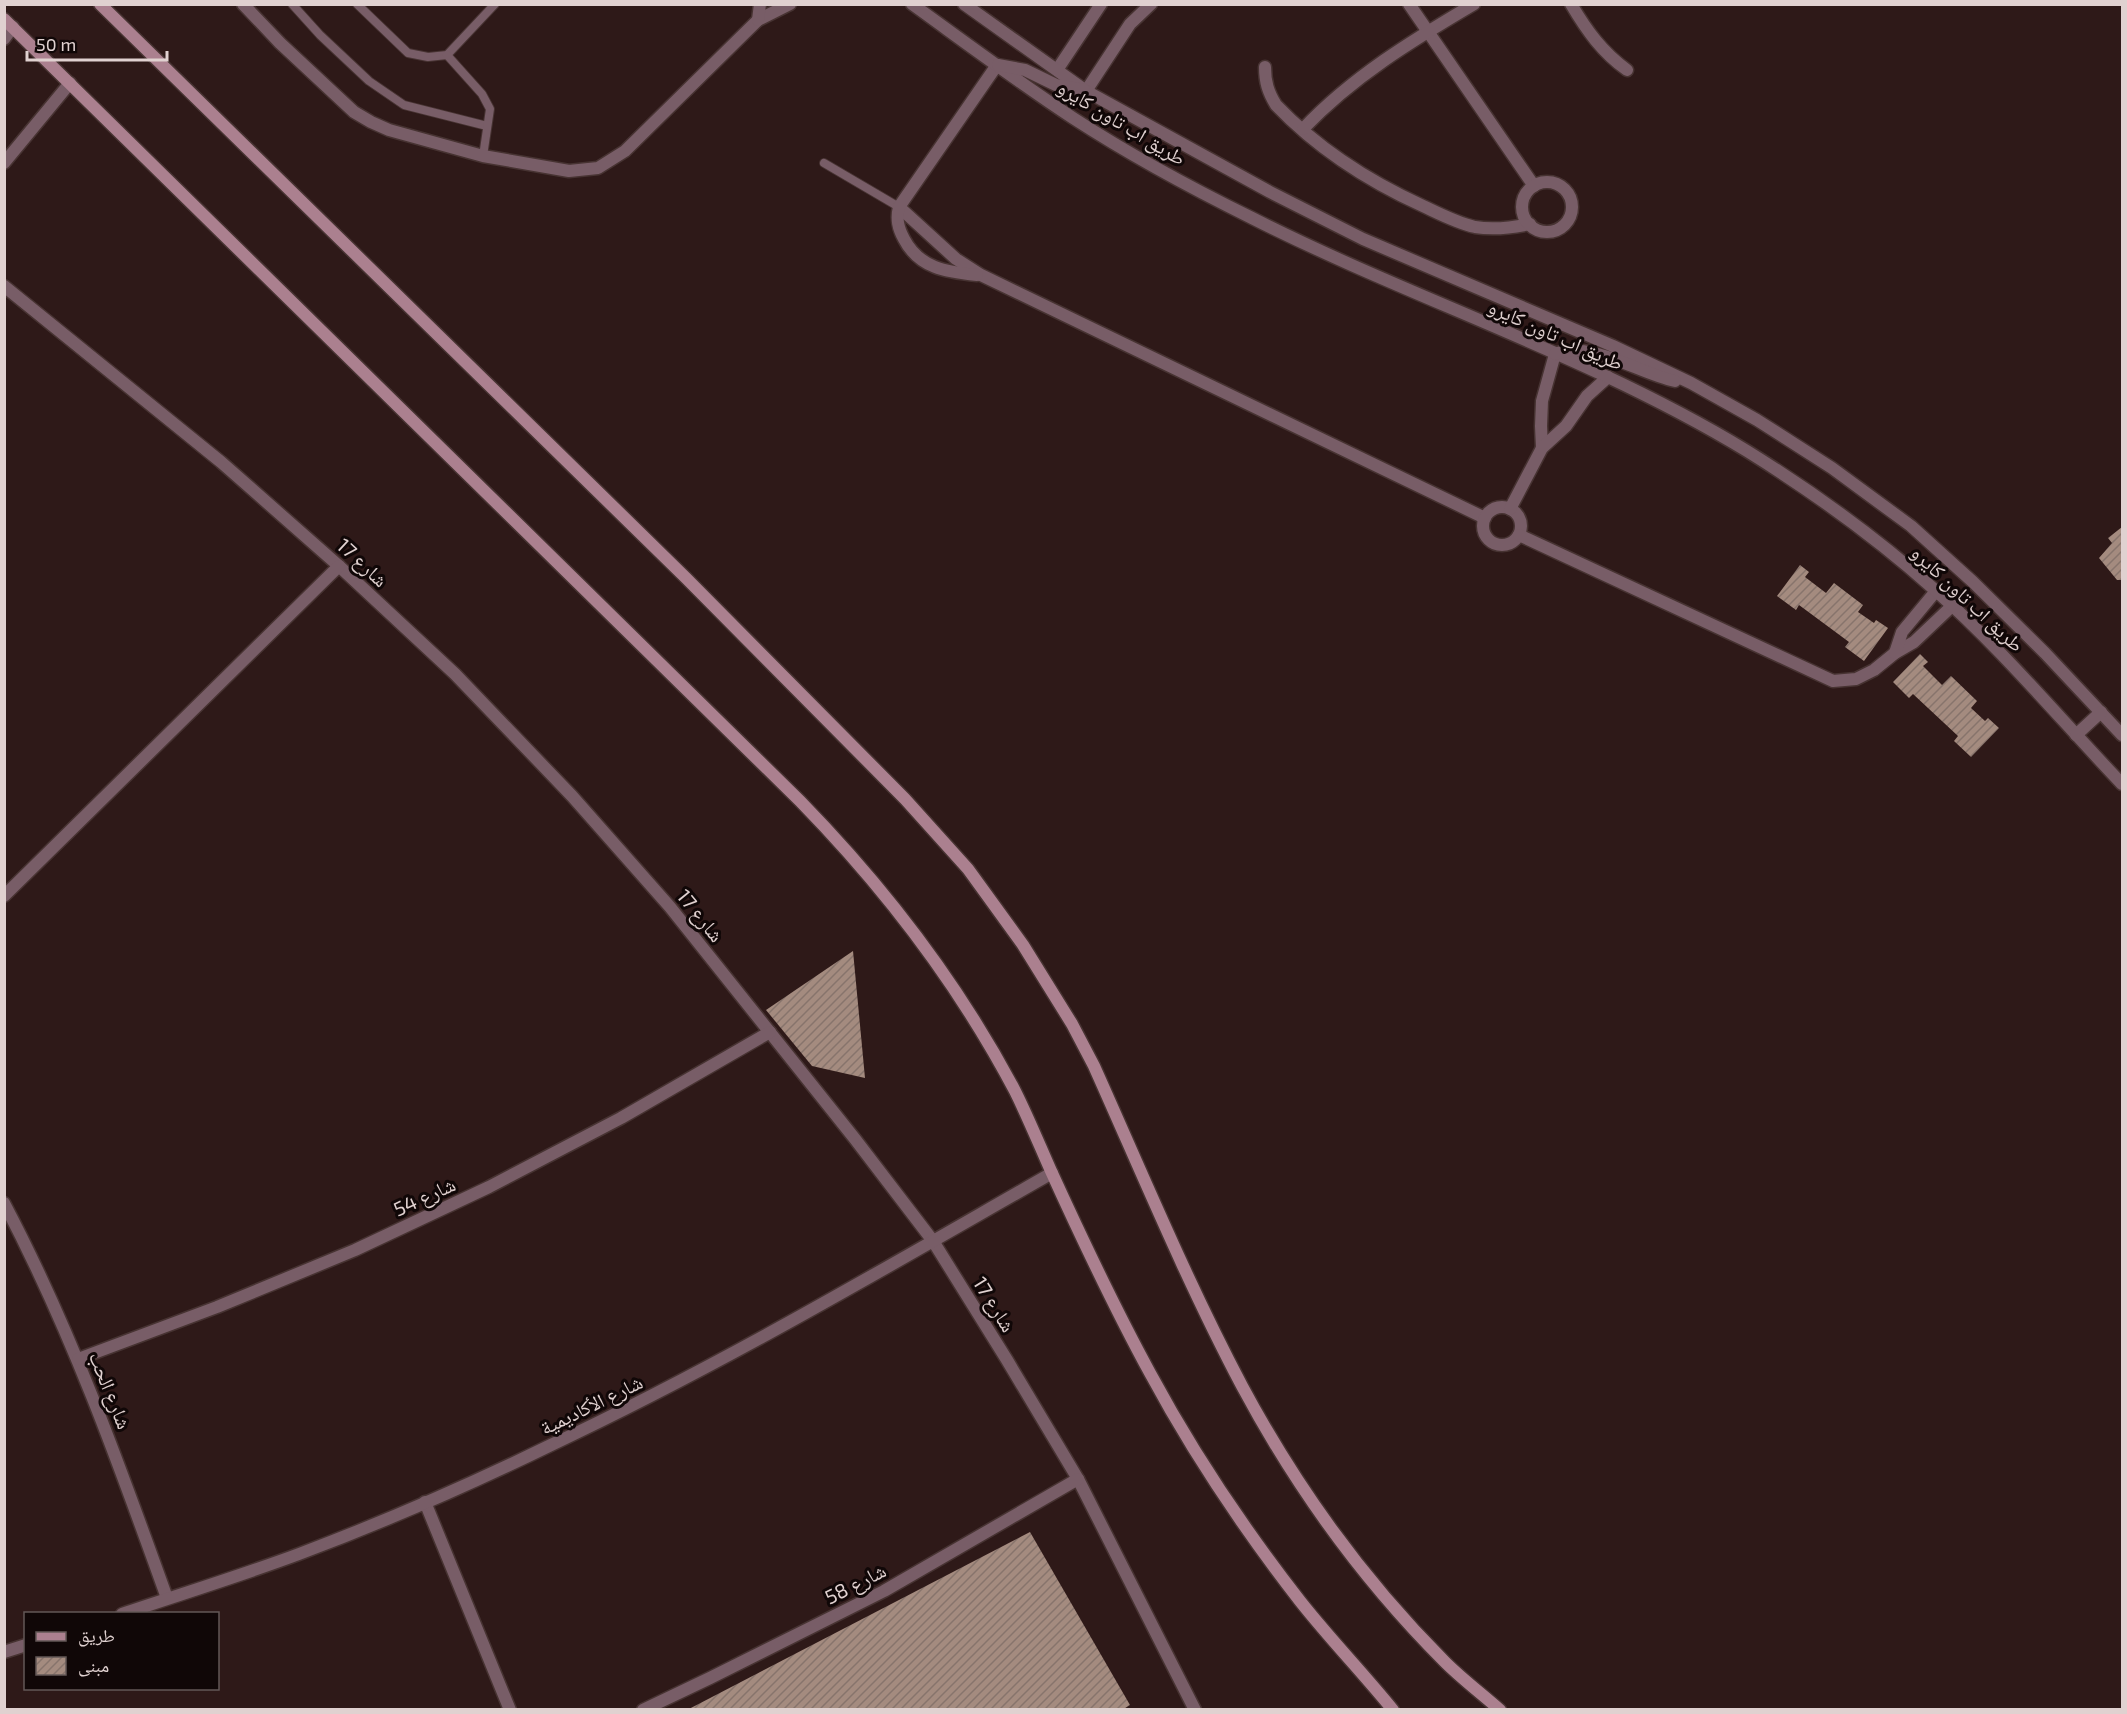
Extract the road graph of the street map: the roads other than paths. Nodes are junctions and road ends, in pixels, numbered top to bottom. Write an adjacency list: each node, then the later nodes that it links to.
1 (100, 4): 67 (main road)
2 (243, 4): 28 (street)
3 (292, 4): 26 (lane)
4 (357, 4): 19 (lane)
5 (495, 4): 19 (lane)
6 (760, 4): 15 (street)
7 (790, 4): 15 (street)
8 (912, 4): 20 (street, طريق اب تاون كايرو)
9 (964, 4): 22 (street, طريق اب تاون كايرو)
10 (1101, 4): 22 (street)
11 (1151, 4): 25 (street)
12 (1409, 4): 17 (street)
13 (1474, 4): 17 (street)
14 (1571, 4): 23 (street)
15 (758, 20): 28 (street)
16 (9, 23): 18 (street); 24 (main road)
17 (1426, 32): 27 (street); 31 (street)
18 (4, 39)
19 (447, 55): 26 (lane)
20 (997, 65): 25 (street); 32 (street); 36 (street, طريق اب تاون كايرو)
21 (1265, 67): 27 (street)
22 (1057, 70): 25 (street, طريق اب تاون كايرو)
23 (1627, 70)
24 (70, 83): 29 (street); 53 (main road)
25 (1086, 91): 38 (street, طريق اب تاون كايرو)
26 (487, 126): 28 (lane)
27 (1303, 129): 33 (street)
28 (483, 156)
29 (4, 163)
30 (824, 163): 32 (lane)
31 (1533, 186): 33 (street); 33 (street)
32 (899, 207): 34 (street); 34 (street)
33 (1530, 224)
34 (981, 275): 41 (street)
35 (4, 286): 43 (street, شارع 17)
36 (1555, 354): 37 (street, طريق اب تاون كايرو); 38 (street); 39 (street)
37 (1608, 377): 39 (street); 44 (street, طريق اب تاون كايرو)
38 (1691, 383): 47 (street, طريق اب تاون كايرو)
39 (1542, 448): 40 (street)
40 (1510, 509): 41 (street); 42 (street)
41 (1485, 518): 42 (street)
42 (1519, 535): 46 (street)
43 (339, 566): 51 (street); 52 (street, شارع 17)
44 (1936, 591): 45 (street, طريق اب تاون كايرو); 46 (street)
45 (1952, 606): 46 (street); 48 (street, طريق اب تاون كايرو)
46 (1894, 653)
47 (2101, 712): 48 (street); 49 (street, طريق اب تاون كايرو)
48 (2076, 735): 50 (street, طريق اب تاون كايرو)
49 (2122, 735)
50 (2122, 784)
51 (4, 896)
52 (770, 1032): 55 (street, شارع 17); 56 (street, شارع 54)
53 (1052, 1173): 55 (street, شارع الأكاديمية); 66 (main road)
54 (4, 1203): 56 (street, شارع الحب)
55 (933, 1241): 57 (street, شارع 17); 58 (street, شارع الأكاديمية)
56 (78, 1359): 59 (street, شارع الحب)
57 (1077, 1479): 64 (street, شارع 58); 65 (street, شارع 17)
58 (425, 1502): 59 (street, شارع الأكاديمية); 63 (street)
59 (167, 1598): 60 (street, شارع الأكاديمية)
60 (128, 1612)
61 (24, 1646): 62 (street)
62 (4, 1652)
63 (510, 1710)
64 (644, 1710)
65 (1195, 1710)
66 (1393, 1710)
67 (1500, 1710)

